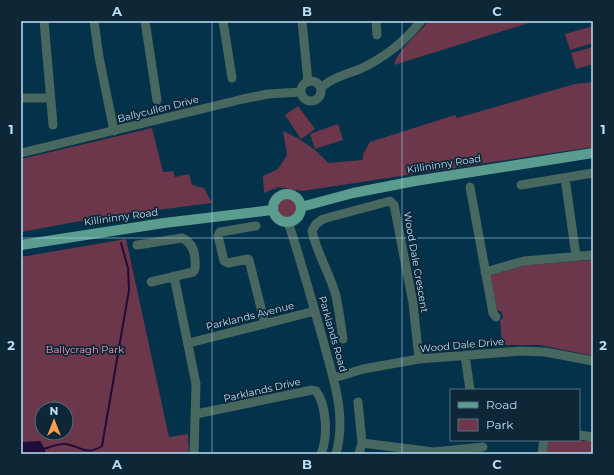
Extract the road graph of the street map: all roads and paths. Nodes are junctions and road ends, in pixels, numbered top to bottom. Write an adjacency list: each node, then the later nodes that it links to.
1 (44, 21): 14 (street)
2 (94, 21): 17 (street)
3 (145, 21): 15 (street)
4 (223, 21): 9 (street)
5 (302, 21): 10 (street)
6 (376, 21): 8 (street)
7 (421, 21): 11 (street)
8 (377, 35)
9 (232, 78)
10 (308, 82): 11 (street); 12 (street)
11 (321, 88): 12 (street)
12 (301, 92): 17 (street, Ballycullen Drive)
13 (21, 98): 14 (street)
14 (50, 98): 16 (street)
15 (157, 100)
16 (53, 125)
17 (114, 131): 18 (street, Ballycullen Drive)
18 (21, 153)
19 (593, 153): 24 (main road, Killininny Road)
20 (593, 173): 21 (street)
21 (565, 178): 22 (street); 31 (street)
22 (521, 185)
23 (470, 187): 32 (street)
24 (301, 207): 25 (main road); 26 (main road)
25 (272, 210): 26 (main road); 29 (main road, Killininny Road)
26 (288, 222): 35 (street, Parklands Road)
27 (256, 226): 37 (street)
28 (137, 245): 33 (street)
29 (21, 246)
30 (593, 255): 31 (street)
31 (576, 256): 32 (street)
32 (485, 272): 36 (street)
33 (174, 276): 34 (street); 39 (street)
34 (151, 282)
35 (315, 311): 37 (street, Parklands Avenue); 43 (street, Parklands Road)
36 (496, 317)
37 (265, 324): 39 (street, Parklands Avenue)
38 (343, 339): 41 (street, Wood Dale Crescent)
39 (189, 343): 46 (street)
40 (465, 355): 41 (street, Wood Dale Drive); 42 (street, Wood Dale Drive); 44 (street)
41 (420, 359): 43 (street, Wood Dale Drive)
42 (593, 361)
43 (334, 378): 55 (street, Parklands Road)
44 (470, 389)
45 (358, 402): 50 (street)
46 (196, 414): 53 (street); 54 (street, Parklands Drive)
47 (580, 435): 48 (street)
48 (593, 437)
49 (544, 441): 57 (street)
50 (362, 443): 51 (street); 56 (street)
51 (468, 444): 52 (street)
52 (484, 447)
53 (194, 454)
54 (320, 454)
55 (336, 454)
56 (359, 454)
57 (542, 454)

